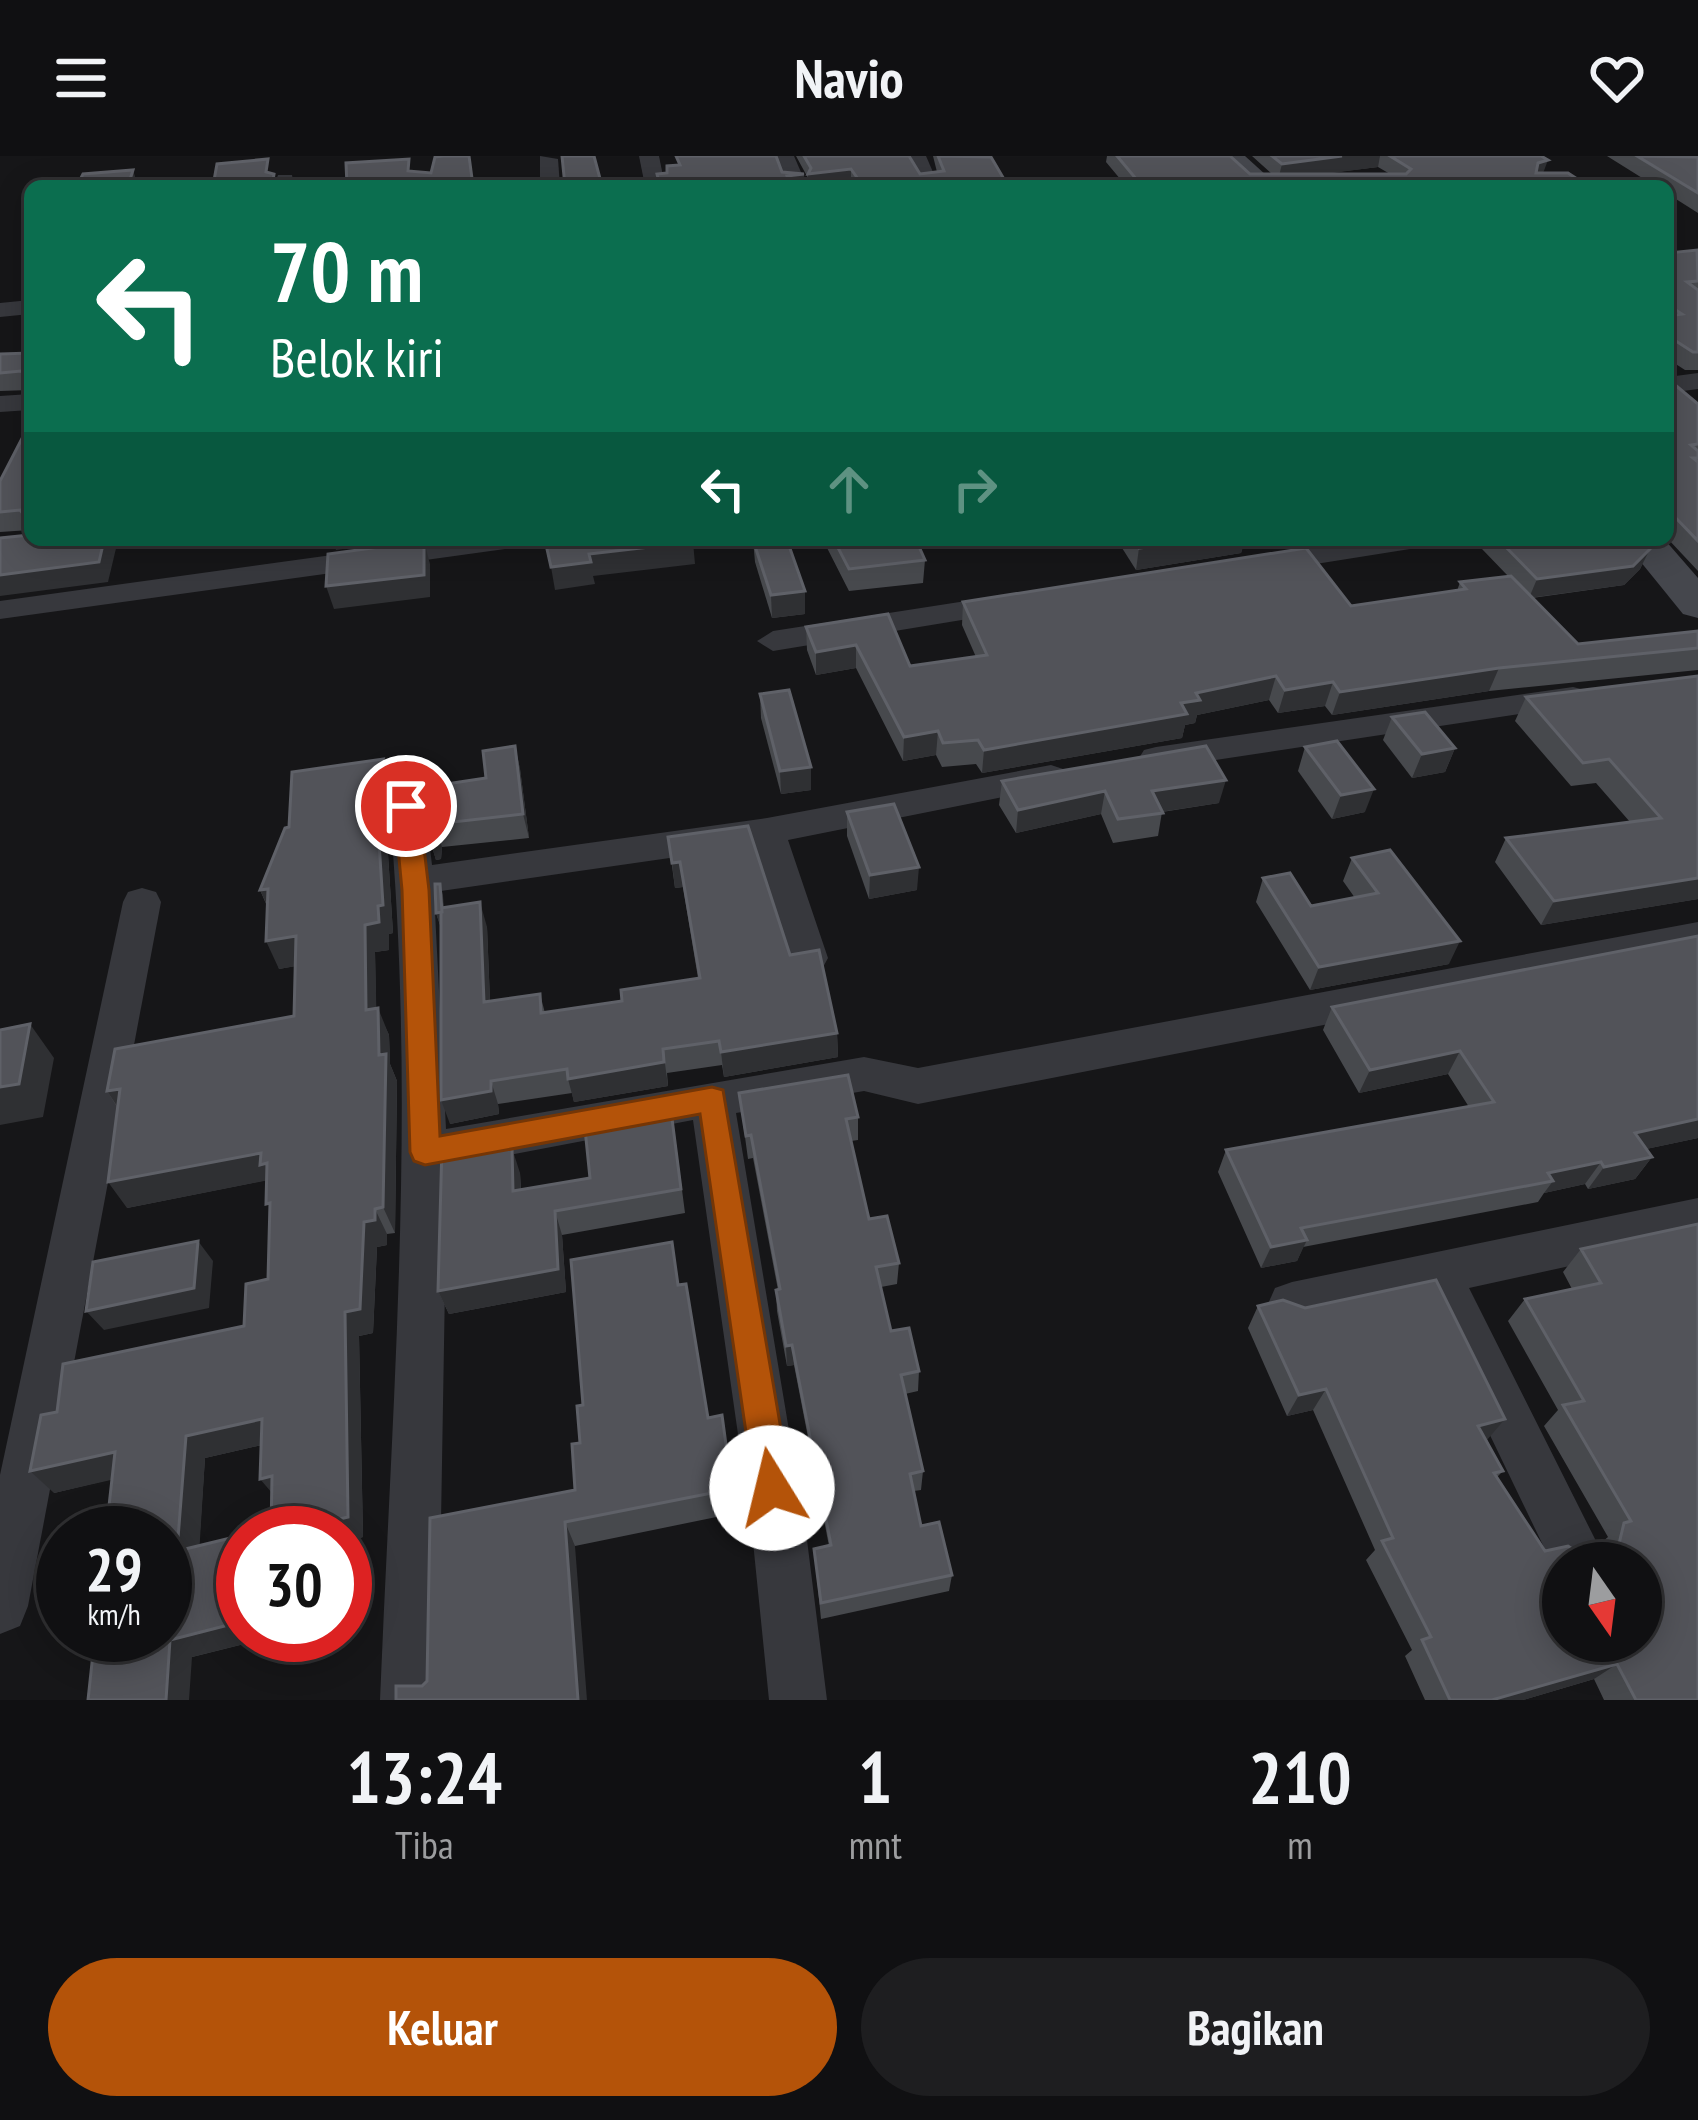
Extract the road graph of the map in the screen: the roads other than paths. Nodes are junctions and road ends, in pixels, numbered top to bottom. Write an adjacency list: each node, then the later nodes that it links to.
1 (1229, 156): 2 (main road)
2 (1257, 180)
3 (462, 546): 9 (street)
4 (1372, 546): 6 (street)
5 (1648, 546): 7 (main road)
6 (1221, 570)
7 (1695, 597)
8 (1033, 600): 10 (street)
9 (0, 610)
10 (773, 641)
11 (1609, 693): 12 (street)
12 (1126, 763)
13 (1081, 772): 15 (street)
14 (406, 806): 16 (street)
15 (767, 831): 16 (street); 19 (street)
16 (415, 881): 21 (street)
17 (142, 902): 26 (street)
18 (1698, 937): 20 (street)
19 (808, 958)
20 (712, 1099): 21 (street); 28 (street)
21 (425, 1152): 27 (street)
22 (1698, 1218): 23 (street)
23 (1438, 1276): 24 (street); 25 (street)
24 (1292, 1304)
25 (1570, 1542)
26 (0, 1606)
27 (410, 1700)
28 (798, 1700)

